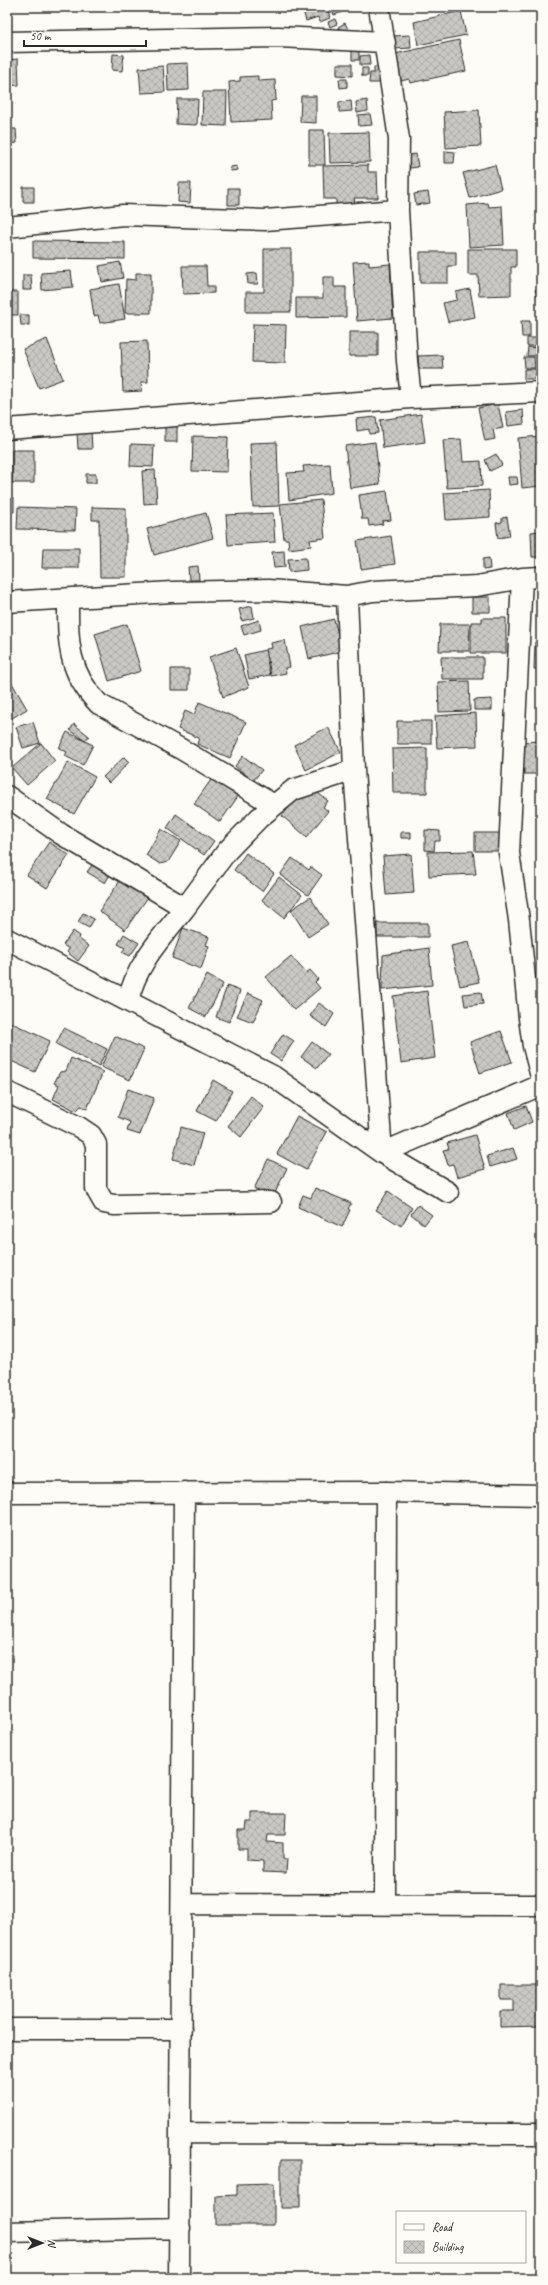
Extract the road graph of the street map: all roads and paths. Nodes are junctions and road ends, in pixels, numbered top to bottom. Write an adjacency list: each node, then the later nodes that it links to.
1 (379, 7): 3 (street)
2 (7, 42): 3 (street)
3 (385, 42): 4 (street)
4 (398, 210): 5 (street); 7 (street)
5 (7, 227)
6 (541, 392): 7 (street)
7 (411, 398): 8 (street)
8 (7, 429)
9 (531, 578): 10 (street); 19 (street)
10 (347, 596): 11 (street); 13 (street)
11 (68, 599): 12 (street); 15 (street)
12 (7, 602)
13 (354, 770): 15 (street); 22 (street)
14 (7, 796): 16 (street)
15 (274, 805): 16 (street)
16 (185, 908): 18 (street)
17 (7, 939): 18 (street)
18 (128, 1001): 22 (street)
19 (541, 1077)
20 (541, 1085): 22 (street)
21 (7, 1092): 24 (street)
22 (382, 1153): 23 (street)
23 (448, 1192)
24 (271, 1202)
25 (184, 1492): 26 (street); 27 (street); 29 (street)
26 (386, 1492): 28 (street); 30 (street)
27 (7, 1493)
28 (541, 1495)
29 (182, 1904): 30 (street); 33 (street)
30 (385, 1904): 31 (street)
31 (541, 1905)
32 (7, 2029): 33 (street)
33 (181, 2029): 34 (street)
34 (180, 2132): 35 (street); 36 (street)
35 (541, 2134)
36 (180, 2228): 37 (street); 38 (street)
37 (7, 2232)
38 (180, 2278)

